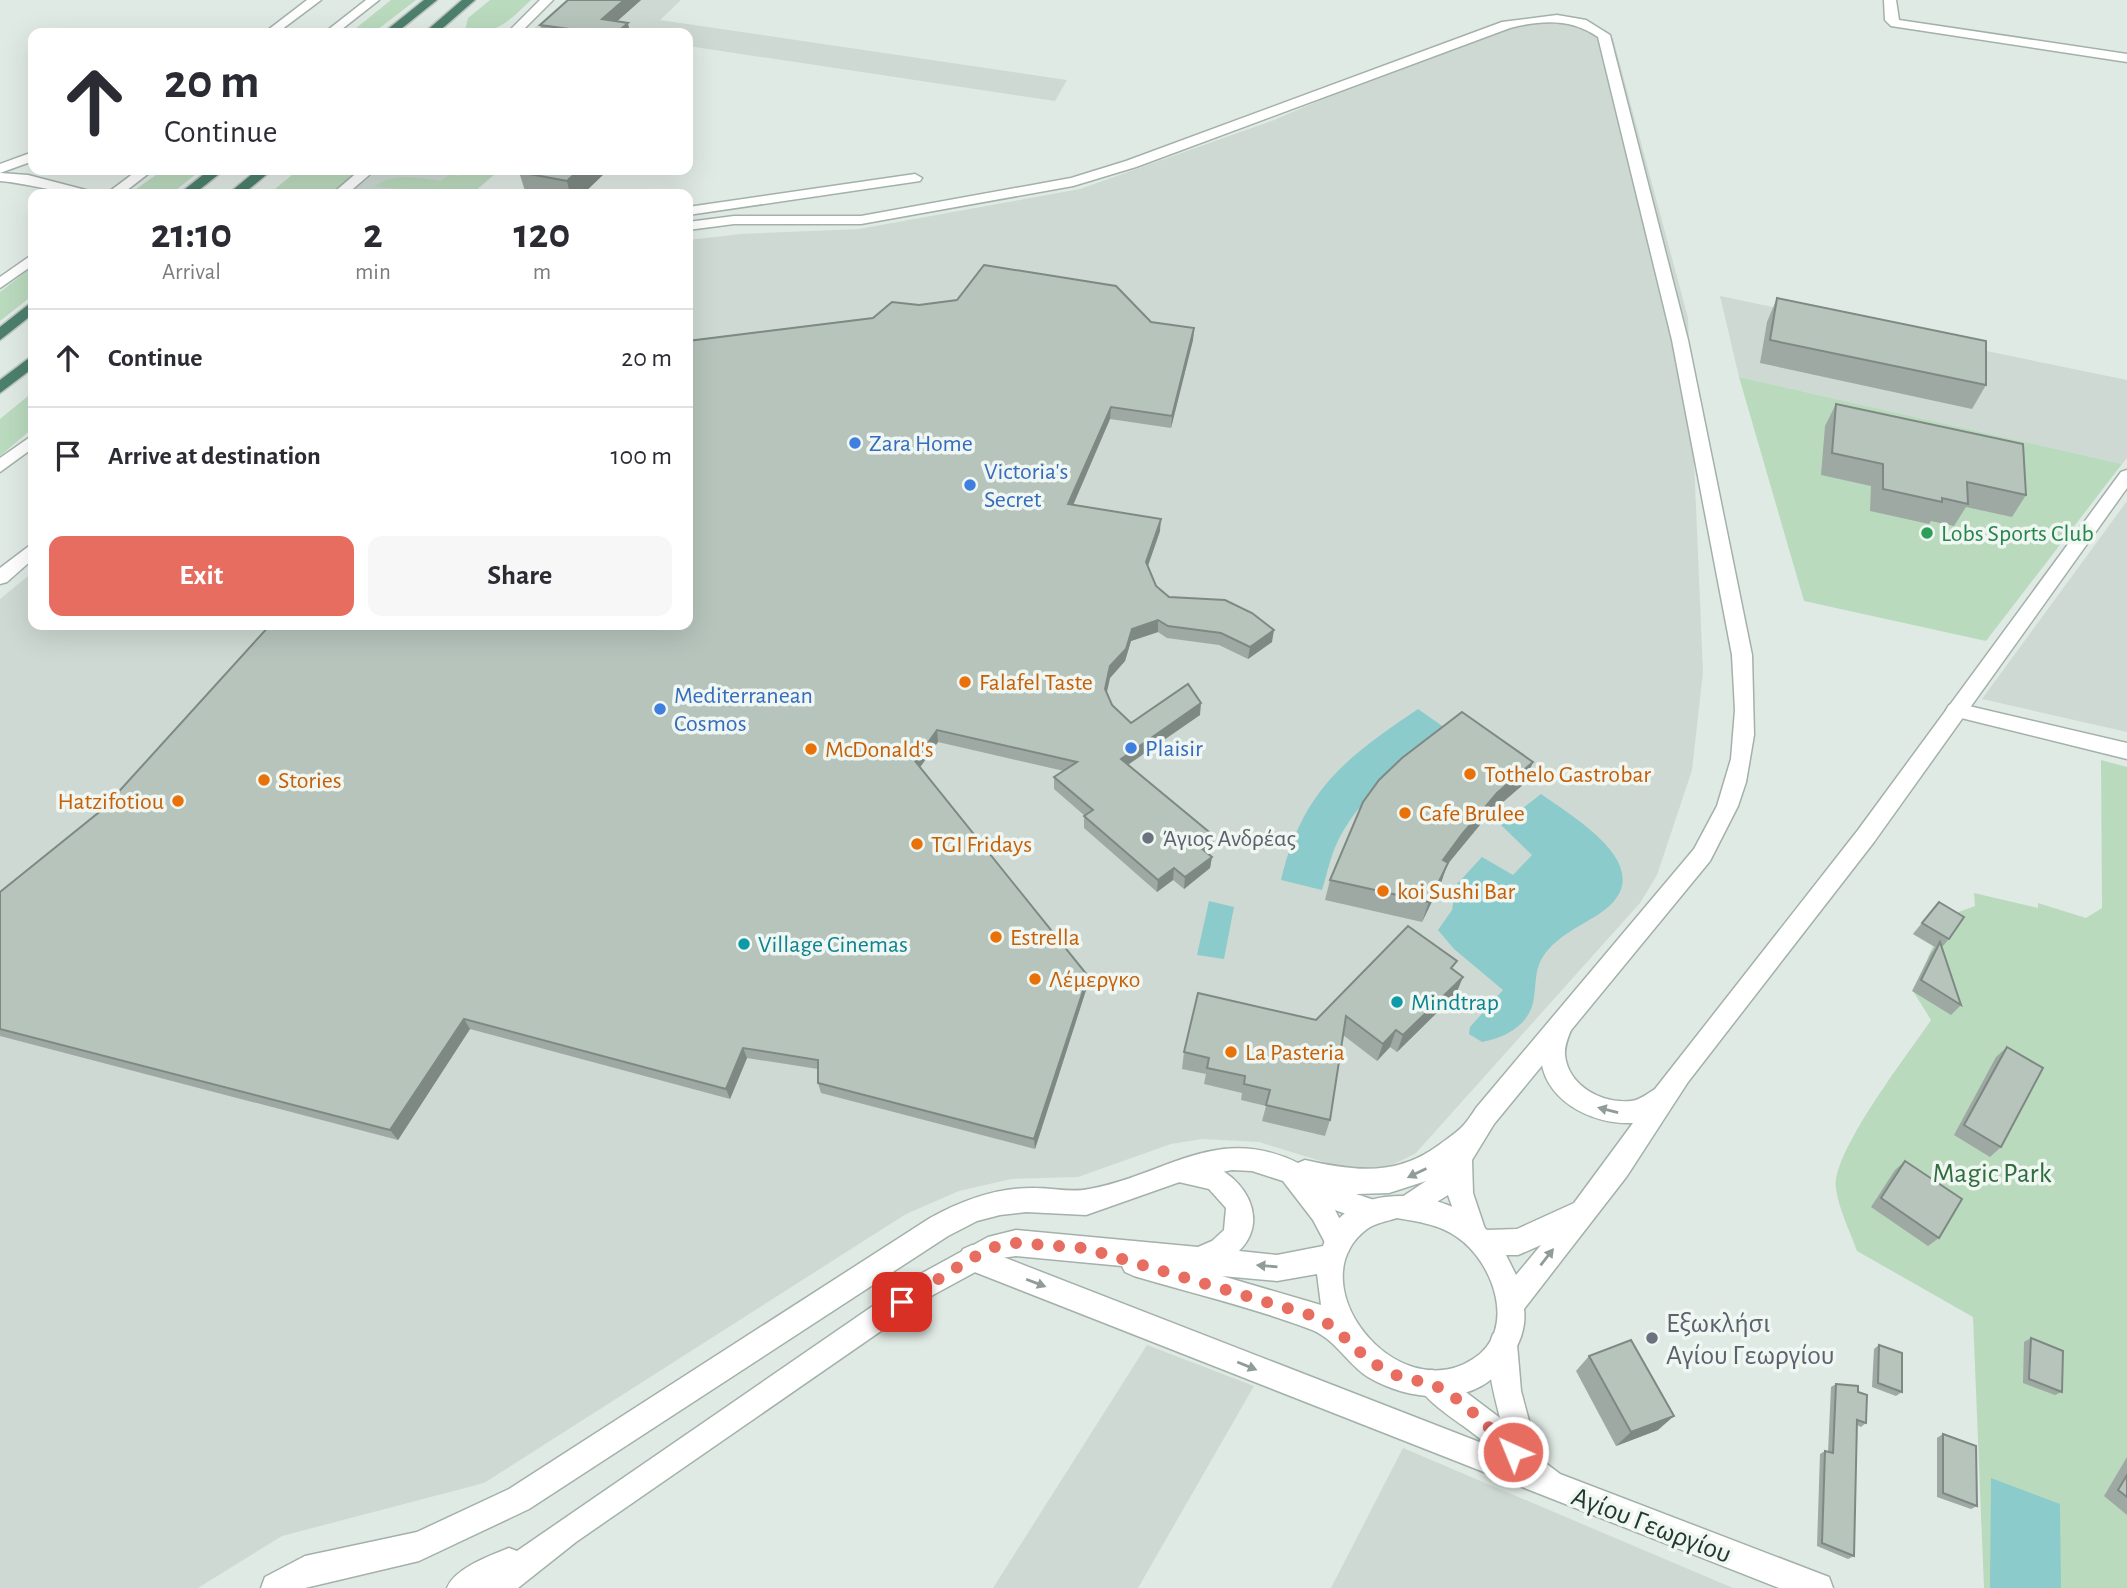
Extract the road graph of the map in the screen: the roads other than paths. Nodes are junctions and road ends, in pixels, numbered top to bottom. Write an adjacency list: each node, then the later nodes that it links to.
1 (315, 0): 8 (street)
2 (373, 0): 9 (street)
3 (431, 0): 10 (highway)
4 (471, 0): 7 (highway); 11 (highway)
5 (547, 0): 12 (street)
6 (1890, 0): 13 (street)
7 (456, 26)
8 (277, 28)
9 (337, 28)
10 (395, 28)
11 (436, 28)
12 (518, 28)
13 (2127, 58)
14 (28, 158): 15 (street)
15 (0, 169)
16 (139, 175): 23 (street)
17 (211, 175): 24 (highway)
18 (259, 175): 25 (highway)
19 (362, 175): 26 (street)
20 (0, 177): 22 (street)
21 (915, 178): 27 (street)
22 (73, 189)
23 (120, 189)
24 (192, 189)
25 (241, 189)
26 (345, 189)
27 (693, 210)
28 (693, 225): 44 (street)
29 (28, 262): 30 (street)
30 (0, 284)
31 (28, 310): 33 (highway)
32 (28, 319): 34 (highway)
33 (0, 335)
34 (0, 341)
35 (28, 364): 36 (highway)
36 (0, 388)
37 (28, 444): 38 (street)
38 (0, 467)
39 (2127, 477): 42 (street)
40 (28, 554): 41 (street)
41 (0, 578)
42 (1956, 710): 43 (street); 45 (street)
43 (2127, 751)
44 (1562, 1023): 45 (street, one-way to 44); 46 (street)
45 (1668, 1091): 50 (street)
46 (1467, 1143): 47 (street, one-way to 47); 49 (street); 52 (street)
47 (1278, 1168): 48 (street); 51 (street); 54 (street)
48 (1179, 1171): 56 (street); 63 (street)
49 (1412, 1206): 51 (street); 52 (street)
50 (1584, 1211): 52 (street); 57 (street, one-way to 50)
51 (1374, 1212): 54 (street)
52 (1479, 1238): 57 (street)
53 (1085, 1248): 55 (street); 56 (street); 58 (street)
54 (1336, 1249): 56 (street, one-way to 56); 58 (street)
55 (972, 1258): 61 (street, one-way to 61); 62 (street)
56 (1188, 1259)
57 (1511, 1303): 59 (street)
58 (1349, 1338): 60 (street)
59 (1503, 1344): 60 (street); 61 (street)
60 (1432, 1384): 61 (street, Αγίου Γεωργίου)
61 (1539, 1477): 66 (street, Αγίου Γεωργίου)
62 (566, 1532): 64 (street); 65 (street)
63 (275, 1588)
64 (462, 1588)
65 (493, 1588)
66 (1818, 1588)

